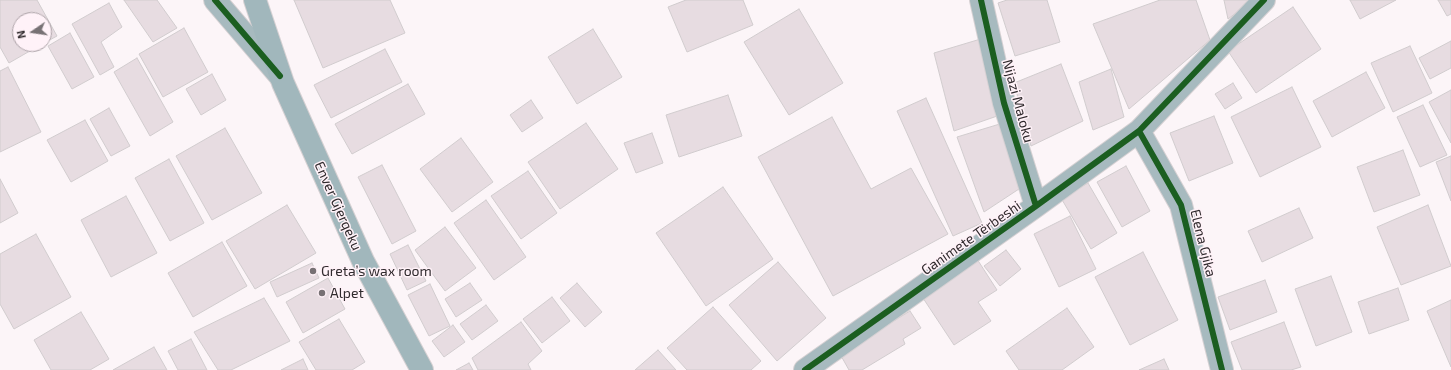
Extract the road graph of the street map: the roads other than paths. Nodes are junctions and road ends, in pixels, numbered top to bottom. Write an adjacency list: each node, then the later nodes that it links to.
1 (215, 0): 5 (street)
2 (255, 0): 5 (main road, Enver Gjerqeku)
3 (981, 0): 7 (street, Nijazi Maloku)
4 (1264, 0): 6 (street, Ganimete Tërbeshi)
5 (282, 79): 8 (main road, Enver Gjerqeku)
6 (1139, 131): 7 (street, Ganimete Tërbeshi); 10 (street, Elena Gjika)
7 (1036, 206): 9 (street, Ganimete Tërbeshi)
8 (422, 370)
9 (805, 370)
10 (1222, 370)

